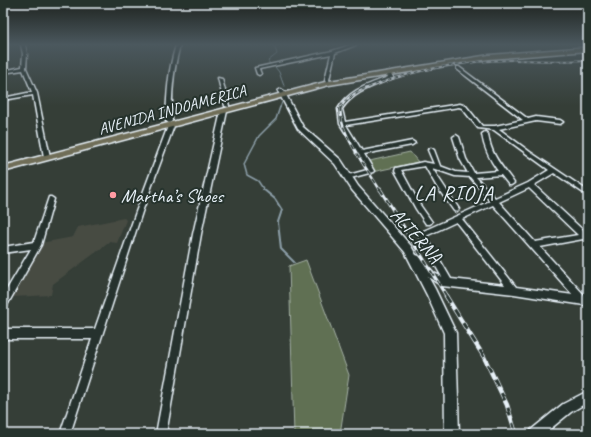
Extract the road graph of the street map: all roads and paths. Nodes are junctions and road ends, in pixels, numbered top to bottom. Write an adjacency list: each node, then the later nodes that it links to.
1 (171, 65): 20 (street)
2 (270, 65): 10 (street)
3 (331, 65): 13 (street)
4 (425, 65): 11 (main road, AVENIDA INDOAMERICA)
5 (436, 65): 9 (main road, AVENIDA INDOAMERICA)
6 (24, 68): 8 (street); 14 (street)
7 (458, 68): 18 (street)
8 (3, 72)
9 (388, 73): 11 (main road, AVENIDA INDOAMERICA); 21 (street)
10 (259, 74)
11 (359, 76): 13 (main road, AVENIDA INDOAMERICA)
12 (220, 79): 17 (street)
13 (328, 81): 15 (main road, AVENIDA INDOAMERICA)
14 (35, 93): 16 (street); 28 (street)
15 (282, 93): 17 (main road, AVENIDA INDOAMERICA); 36 (street, ALTERNA)
16 (3, 99)
17 (226, 108): 20 (main road, AVENIDA INDOAMERICA); 58 (street)
18 (526, 120): 19 (street); 22 (street)
19 (560, 122)
20 (170, 123): 28 (main road, AVENIDA INDOAMERICA); 55 (street)
21 (343, 124): 22 (street); 27 (street)
22 (495, 128): 33 (street)
23 (485, 134): 34 (street)
24 (456, 137): 35 (street)
25 (412, 143): 27 (street)
26 (431, 150): 31 (street)
27 (359, 153): 36 (street)
28 (50, 154): 29 (main road, AVENIDA INDOAMERICA); 32 (main road, AVENIDA INDOAMERICA)
29 (3, 165)
30 (427, 165): 31 (street); 42 (street); 44 (street)
31 (438, 167): 35 (street)
32 (3, 169)
33 (553, 171): 38 (street); 39 (street)
34 (501, 173): 35 (street); 37 (street)
35 (471, 175): 41 (street)
36 (348, 177): 48 (street, ALTERNA)
37 (511, 183)
38 (530, 185): 41 (street); 45 (street)
39 (588, 194)
40 (51, 199): 46 (street)
41 (494, 202): 43 (street); 47 (street)
42 (456, 209)
43 (458, 219): 50 (street); 51 (street)
44 (428, 222)
45 (587, 237): 47 (street)
46 (37, 245): 49 (street); 53 (street)
47 (533, 245): 52 (street)
48 (408, 248): 50 (street, ALTERNA); 59 (street)
49 (3, 250)
50 (449, 283): 51 (street, ALTERNA)
51 (514, 290): 52 (street, ALTERNA)
52 (586, 301)
53 (3, 304)
54 (3, 334): 55 (street)
55 (98, 334): 57 (street)
56 (588, 396): 60 (street)
57 (64, 434)
58 (161, 434)
59 (452, 434)
60 (535, 434)

